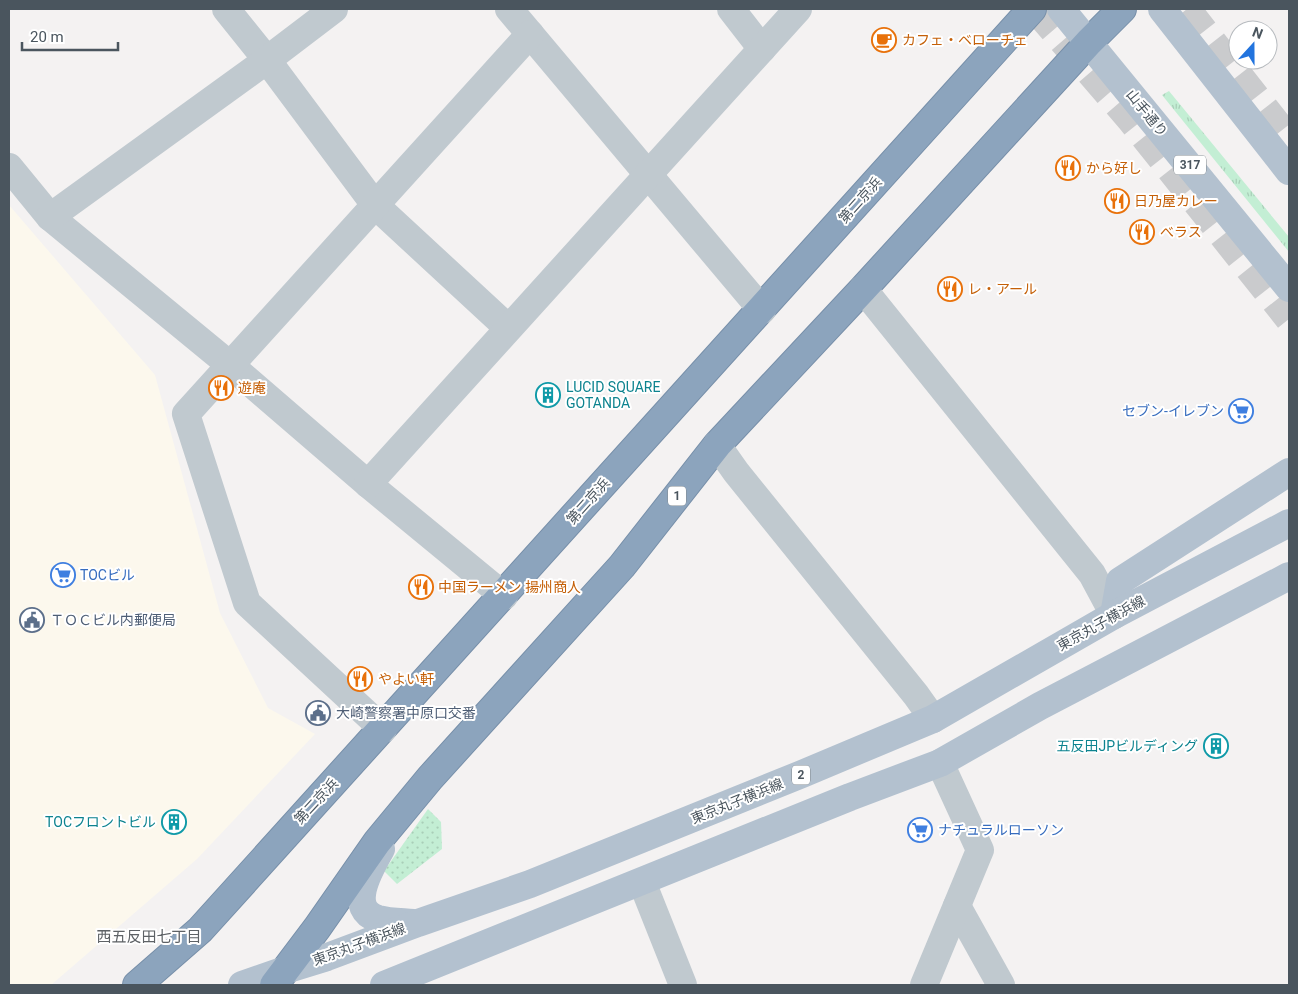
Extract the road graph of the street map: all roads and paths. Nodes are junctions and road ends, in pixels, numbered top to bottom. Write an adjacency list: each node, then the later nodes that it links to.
1 (226, 9): 13 (street)
2 (334, 9): 13 (street)
3 (509, 9): 10 (street)
4 (731, 9): 12 (street)
5 (798, 9): 12 (street)
6 (1032, 9): 21 (highway, 第二京浜)
7 (1061, 9): 11 (main road, 山手通り / 317)
8 (1122, 9): 11 (highway, 1)
9 (1162, 9): 15 (main road)
10 (530, 34): 16 (street); 17 (street)
11 (1089, 42): 19 (main road, 山手通り / 317); 20 (highway, 1)
12 (762, 49): 16 (street)
13 (267, 60): 17 (street); 18 (street)
14 (9, 167): 18 (street)
15 (1289, 171)
16 (649, 175): 21 (street); 22 (street)
17 (375, 205): 22 (street); 23 (street)
18 (50, 217): 23 (street)
19 (1289, 288)
20 (863, 289): 24 (highway, 1); 30 (street)
21 (762, 310): 29 (highway, 第二京浜)
22 (508, 328): 26 (street)
23 (230, 365): 26 (street); 32 (street)
24 (717, 444): 31 (street); 34 (highway, 1)
25 (1289, 472): 30 (main road)
26 (368, 484): 29 (street)
27 (1289, 523): 30 (main road, 東京丸子横浜線 / 2)
28 (1289, 576): 33 (main road)
29 (504, 596): 32 (highway, 第二京浜)
30 (1114, 615): 31 (main road, 東京丸子横浜線 / 2)
31 (933, 719): 37 (main road, 東京丸子横浜線 / 2)
32 (382, 729): 39 (highway, 第二京浜)
33 (940, 763): 35 (main road); 36 (street)
34 (430, 778): 37 (main road); 38 (highway, 1)
35 (642, 882): 41 (main road); 42 (street)
36 (957, 906): 43 (street); 44 (street)
37 (418, 923): 38 (main road, 東京丸子横浜線 / 2)
38 (281, 977): 40 (main road, 東京丸子横浜線 / 2)
39 (137, 985)
40 (242, 985)
41 (384, 985)
42 (683, 985)
43 (924, 985)
44 (1001, 985)

